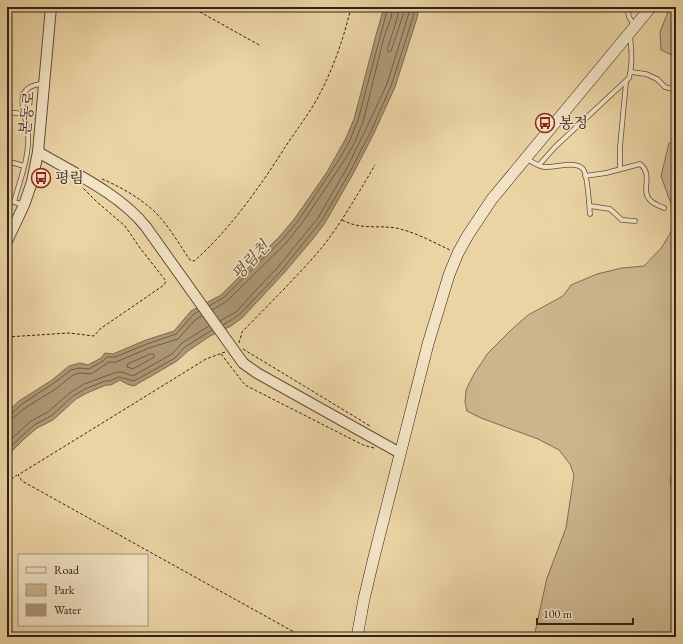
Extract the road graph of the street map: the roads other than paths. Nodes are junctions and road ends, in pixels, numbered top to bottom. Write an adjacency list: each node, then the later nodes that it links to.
1 (52, 7): 7 (street, 본동로)
2 (627, 7): 4 (lane)
3 (651, 7): 4 (main road)
4 (632, 29): 5 (lane); 13 (main road)
5 (631, 72): 6 (lane); 8 (lane)
6 (626, 82): 15 (lane); 17 (lane)
7 (45, 84): 10 (lane); 12 (street, 본동로)
8 (676, 90)
9 (7, 112): 10 (lane)
10 (24, 114): 11 (lane)
11 (27, 150): 12 (lane); 16 (lane)
12 (38, 152): 20 (street, 본동로); 26 (street)
13 (525, 158): 15 (lane); 26 (main road)
14 (7, 161): 16 (lane)
15 (539, 165): 18 (lane)
16 (24, 166): 20 (lane)
17 (620, 169): 18 (lane); 22 (lane)
18 (585, 176): 21 (lane)
19 (7, 200): 20 (lane)
20 (19, 204): 25 (street, 본동로)
21 (590, 206): 23 (lane); 24 (lane)
22 (664, 208)
23 (590, 214)
24 (636, 222)
25 (7, 241)
26 (400, 453): 27 (main road)
27 (358, 637)

